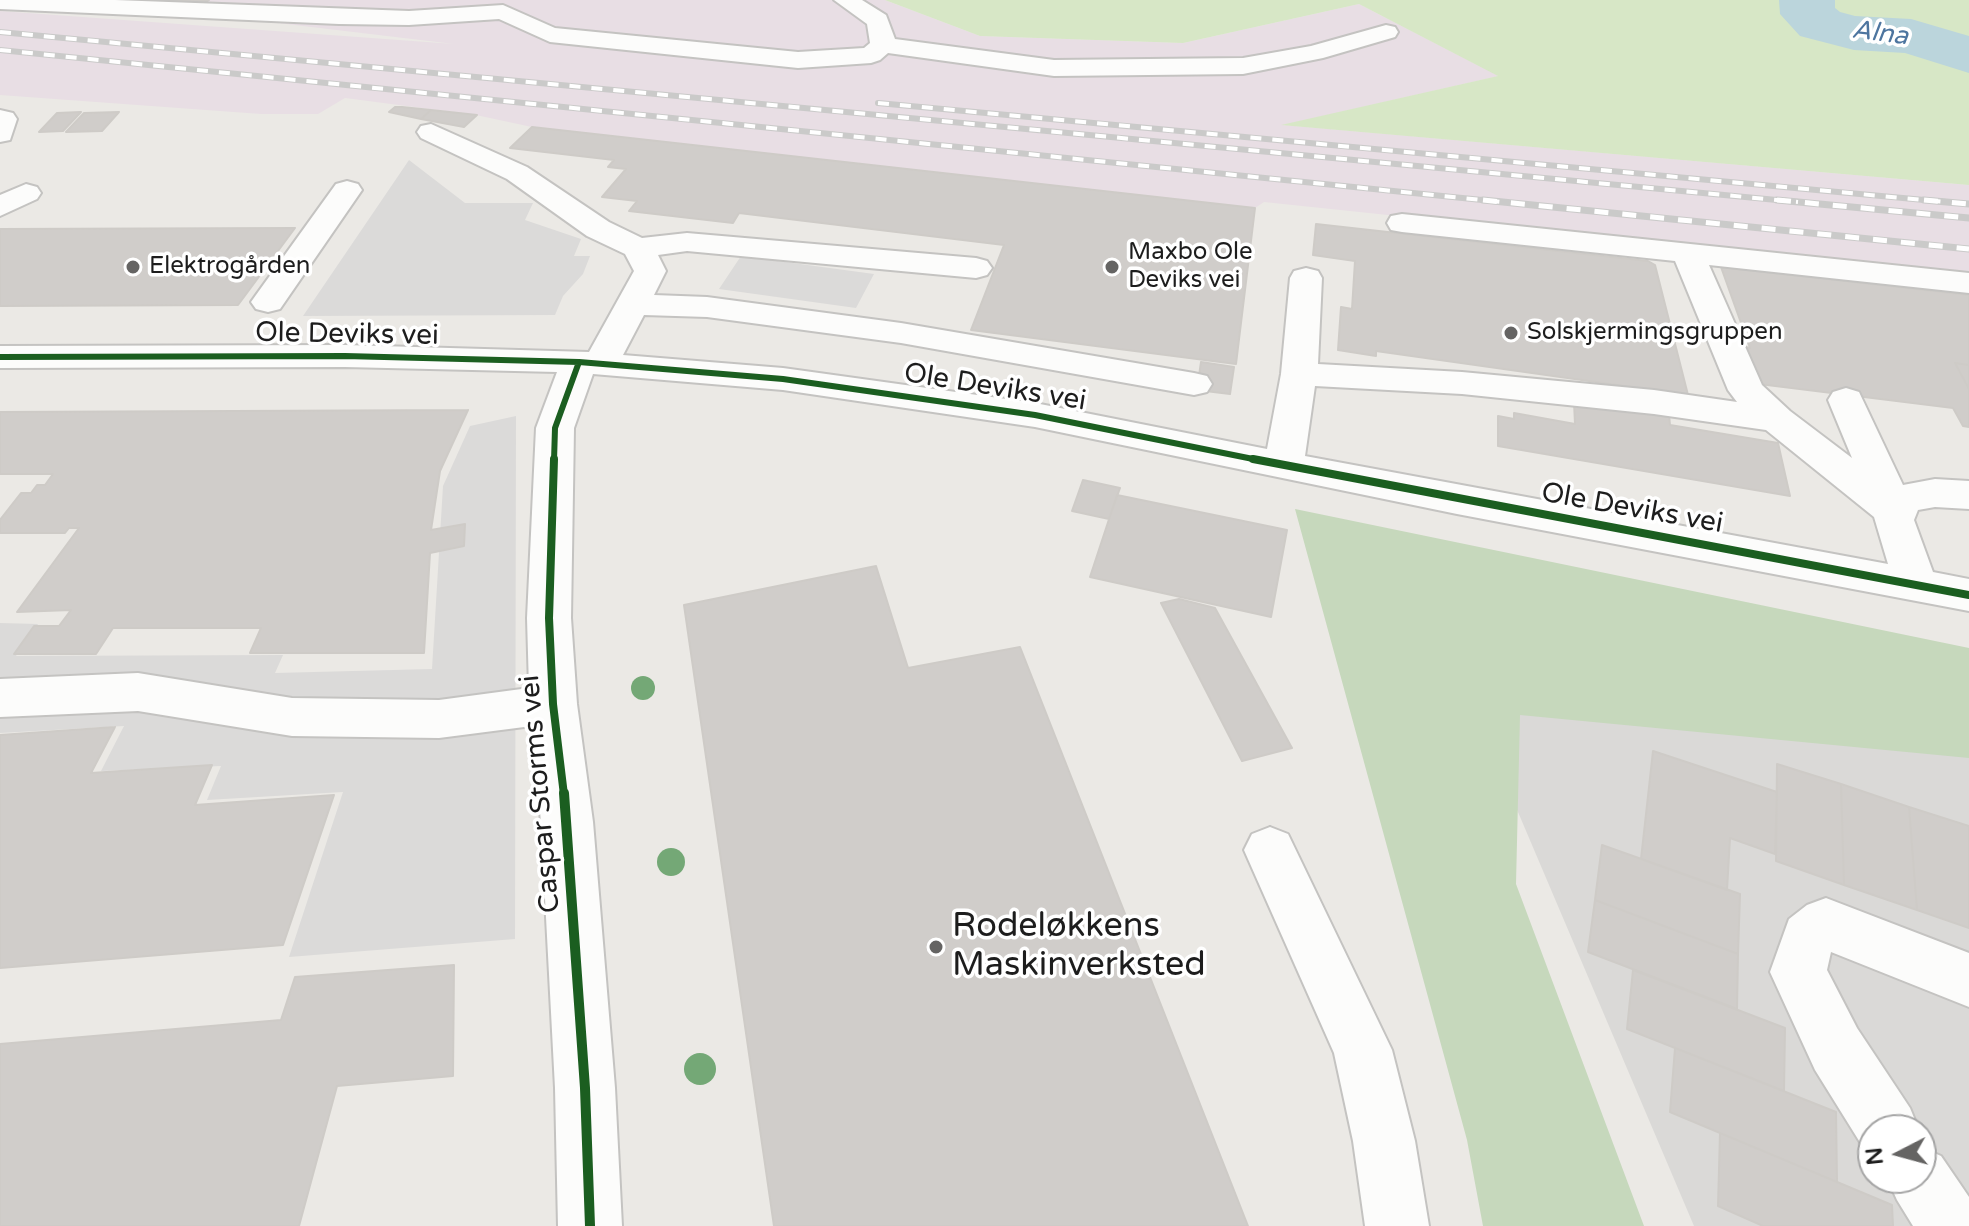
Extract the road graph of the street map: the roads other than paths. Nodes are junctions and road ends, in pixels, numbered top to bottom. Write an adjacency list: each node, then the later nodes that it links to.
1 (846, 0): 6 (street)
2 (0, 2): 3 (street)
3 (224, 5): 4 (street)
4 (507, 6): 6 (street)
5 (1386, 32): 6 (street)
6 (882, 45)
7 (0, 118): 9 (street)
8 (431, 132): 14 (street)
9 (0, 134)
10 (347, 190): 19 (street)
11 (0, 195): 12 (street)
12 (0, 207)
13 (1402, 223): 15 (street)
14 (638, 248): 16 (street); 20 (street, Caspar Storms vei)
15 (1687, 252): 18 (street); 26 (street)
16 (976, 268)
17 (1306, 278): 23 (street)
18 (1969, 283)
19 (268, 302)
20 (632, 304): 22 (street, Caspar Storms vei); 24 (street)
21 (0, 357): 22 (street, Ole Deviks vei)
22 (590, 363): 27 (street, Ole Deviks vei); 33 (street, Caspar Storms vei)
23 (1299, 374): 26 (street); 27 (street)
24 (1194, 384)
25 (1846, 400): 29 (street)
26 (1777, 420): 29 (street)
27 (1284, 464): 30 (street, Ole Deviks vei)
28 (1969, 495): 29 (street)
29 (1895, 512): 30 (street)
30 (1916, 584): 31 (street, Ole Deviks vei)
31 (1969, 595)
32 (0, 698): 33 (street)
33 (553, 704): 38 (street, Caspar Storms vei)
34 (1270, 850): 39 (street)
35 (1969, 980): 36 (street)
36 (1878, 1114)
37 (1929, 1194): 40 (street)
38 (590, 1226)
39 (1397, 1226)
40 (1950, 1226)

